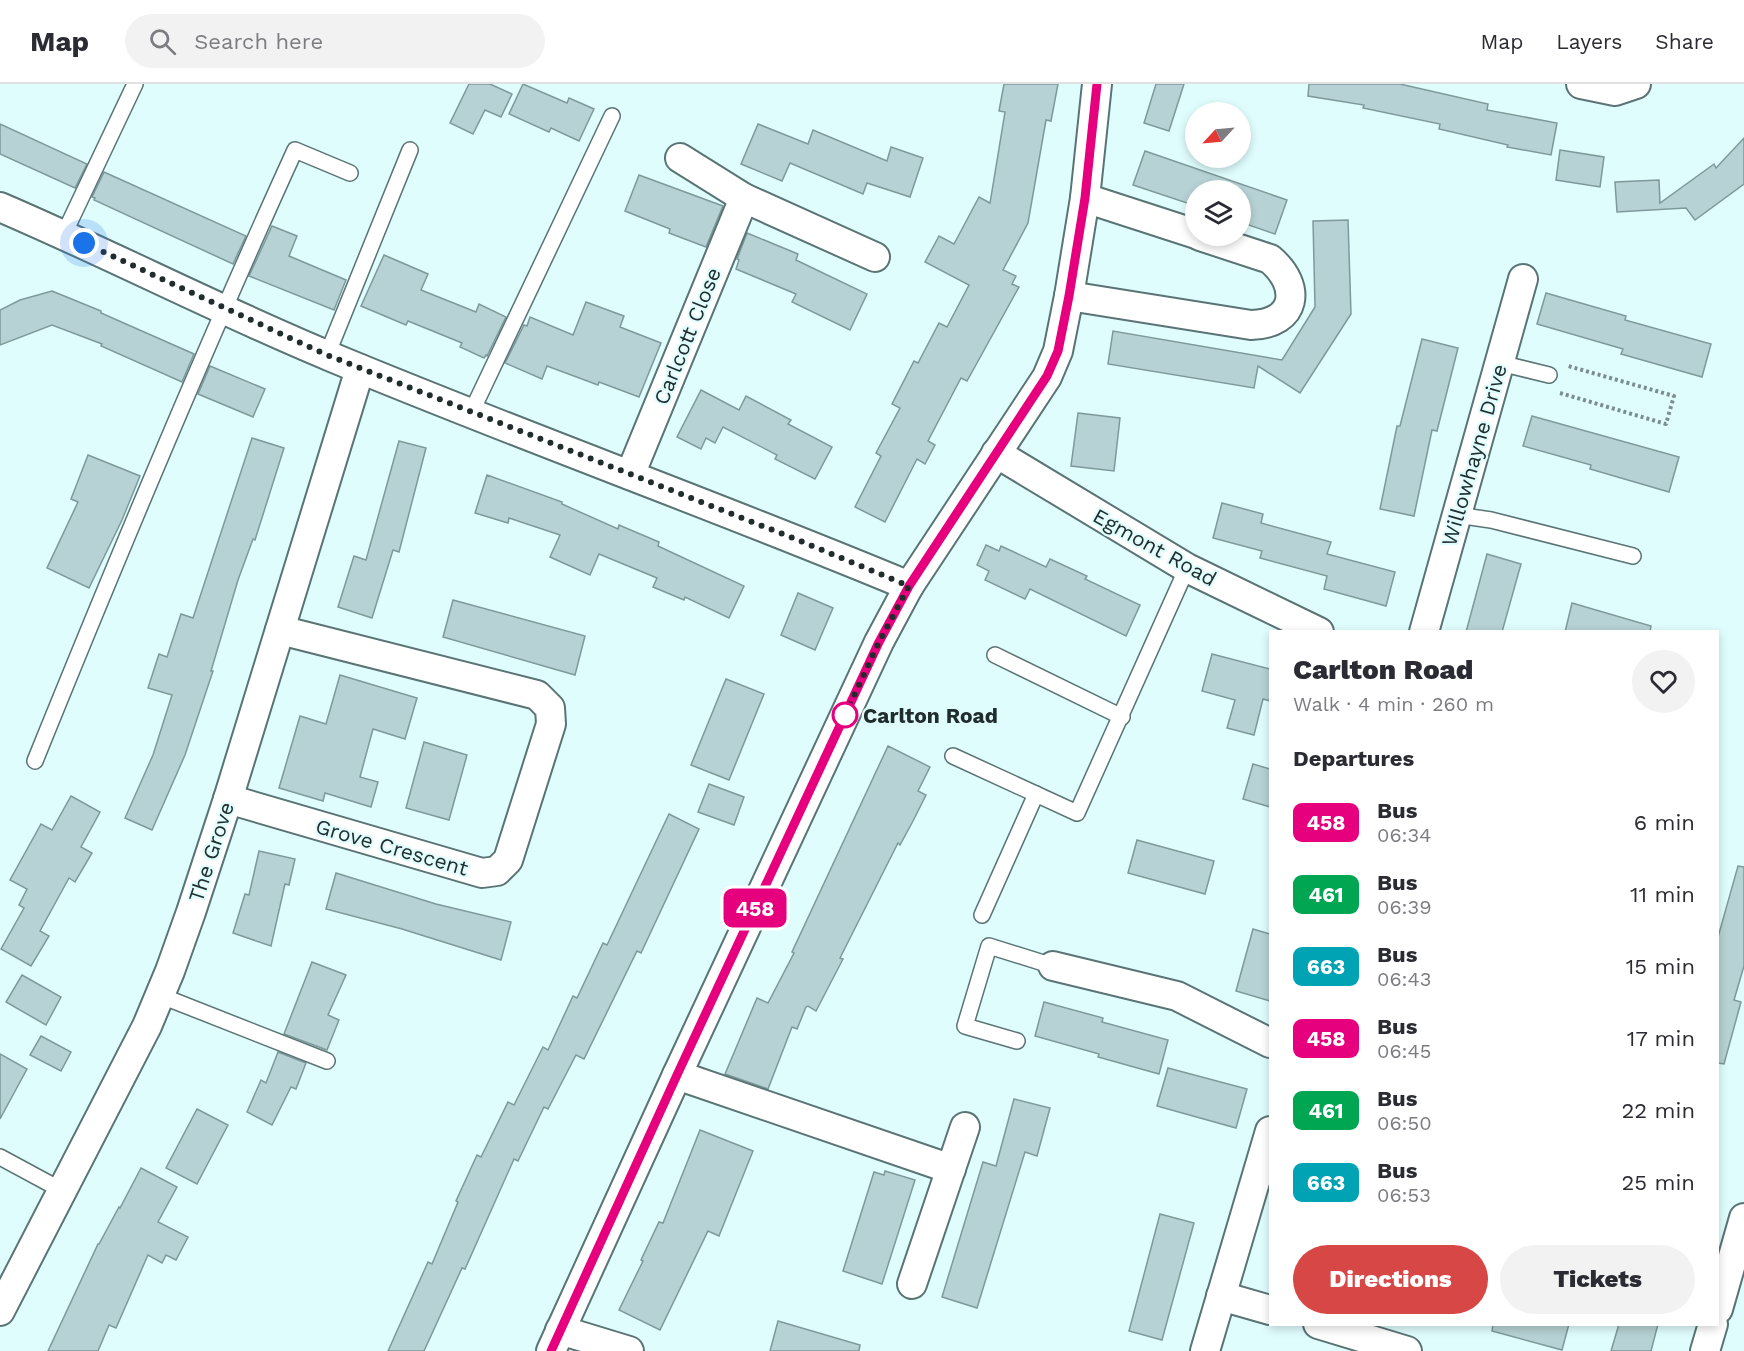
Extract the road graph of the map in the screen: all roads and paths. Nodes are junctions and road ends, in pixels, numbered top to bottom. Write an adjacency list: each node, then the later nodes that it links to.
1 (135, 84): 13 (lane)
2 (1097, 84): 10 (street)
3 (1581, 84): 4 (street)
4 (1636, 84)
5 (612, 116): 25 (lane)
6 (410, 150): 19 (lane)
7 (680, 158): 9 (street)
8 (350, 173): 18 (lane)
9 (744, 198): 15 (street); 27 (street, Carlcott Close)
10 (1085, 198): 12 (street); 17 (street)
11 (0, 207): 13 (street)
12 (1185, 230)
13 (64, 234): 18 (street)
14 (1232, 246): 17 (street)
15 (875, 257)
16 (1523, 279): 20 (street, Willowhayne Drive)
17 (1069, 296): 26 (street)
18 (223, 308): 19 (street); 38 (lane)
19 (327, 355): 21 (street)
20 (1500, 363): 22 (lane); 28 (street, Willowhayne Drive)
21 (360, 369): 25 (street); 32 (street, The Grove)
22 (1549, 375)
23 (1565, 376): 24 (path)
24 (1562, 385)
25 (471, 413): 27 (street)
26 (996, 453): 30 (street, Egmont Road); 31 (street)
27 (630, 475): 31 (street)
28 (1457, 515): 29 (lane); 34 (street, Willowhayne Drive)
29 (1633, 556)
30 (1187, 568): 33 (street, Egmont Road); 36 (lane)
31 (909, 586): 47 (street)
32 (280, 630): 40 (street, The Grove); 40 (street, Grove Crescent)
33 (1316, 630)
34 (1425, 630)
35 (994, 655): 36 (lane)
36 (1122, 717): 39 (lane)
37 (953, 756): 39 (lane)
38 (35, 761)
39 (1036, 794): 41 (lane)
40 (228, 799): 43 (street, The Grove)
41 (982, 915)
42 (1053, 966): 44 (lane); 45 (street)
43 (159, 995): 46 (lane); 52 (street, The Grove)
44 (1017, 1041)
45 (1269, 1043)
46 (327, 1061)
47 (677, 1075): 51 (street); 61 (street)
48 (965, 1127): 51 (street)
49 (1269, 1140): 55 (street)
50 (0, 1157): 52 (lane)
51 (951, 1169): 54 (street)
52 (63, 1191): 58 (street, The Grove)
53 (1744, 1218): 56 (street)
54 (912, 1284)
55 (1221, 1296): 57 (street); 63 (street)
56 (1719, 1306)
57 (1269, 1310)
58 (0, 1311)
59 (1325, 1326): 64 (street)
60 (1712, 1326): 65 (street)
61 (556, 1341): 62 (street)
62 (629, 1351)
63 (1205, 1351)
64 (1407, 1351)
65 (1705, 1351)

